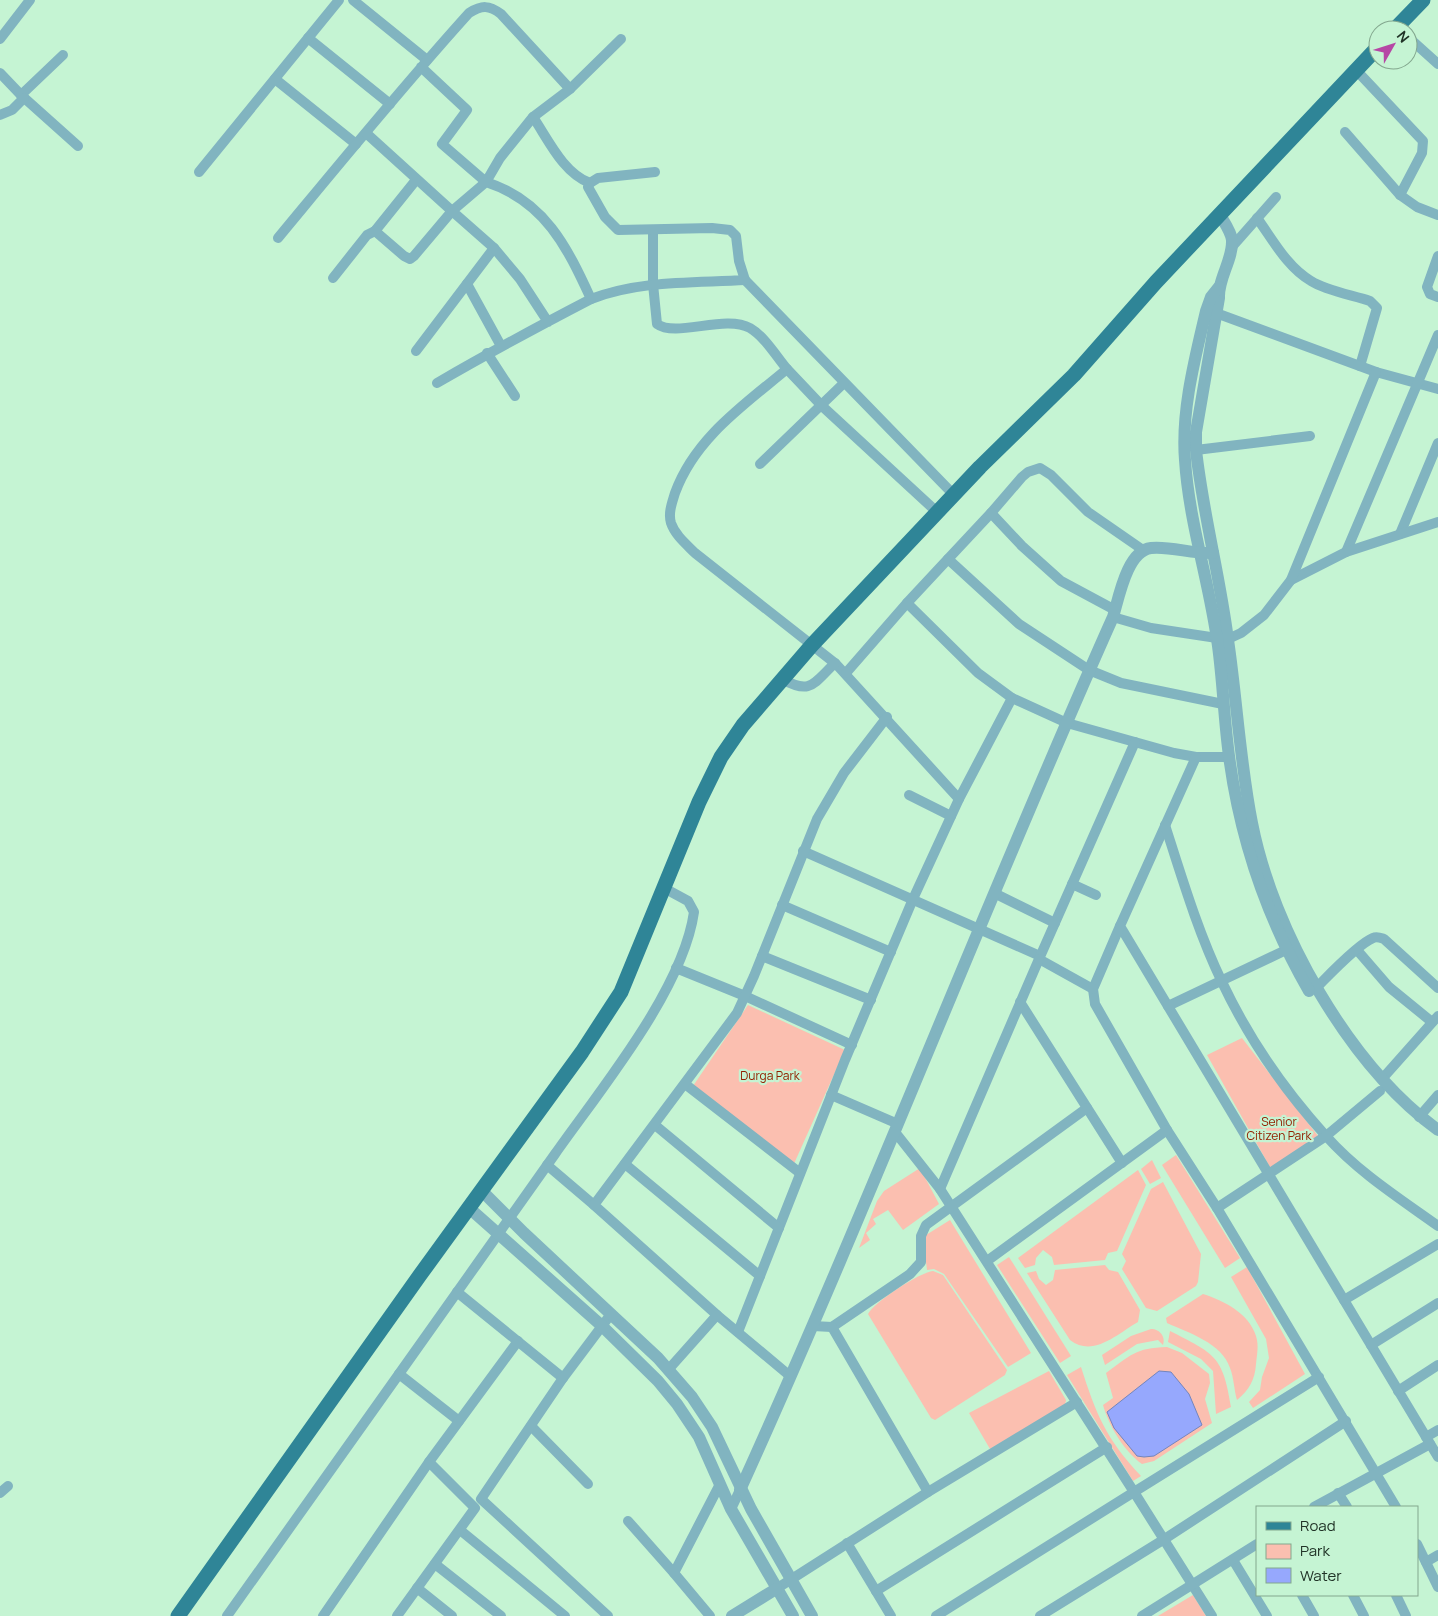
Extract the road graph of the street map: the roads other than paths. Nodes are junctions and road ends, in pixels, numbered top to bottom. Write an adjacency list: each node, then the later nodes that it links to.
1 (30, 0): 9 (street)
2 (339, 0): 8 (street)
3 (353, 0): 14 (street)
4 (468, 0): 6 (street)
5 (1423, 0): 7 (main road)
6 (477, 8): 14 (street); 19 (street)
7 (1408, 20)
8 (308, 38): 18 (street); 21 (street)
9 (0, 39)
10 (622, 40): 19 (street)
11 (1418, 47): 15 (street)
12 (63, 55): 20 (street)
13 (1368, 57): 16 (main road)
14 (424, 63): 21 (street); 31 (street)
15 (1438, 64)
16 (1356, 70): 33 (street); 36 (main road)
17 (0, 73): 20 (street)
18 (275, 79): 26 (street); 28 (street)
19 (570, 88): 23 (street)
20 (22, 96): 22 (street); 27 (street)
21 (390, 104): 25 (street)
22 (0, 115)
23 (533, 117): 31 (street); 32 (street)
24 (1345, 132): 33 (street)
25 (366, 133): 26 (street); 30 (street)
26 (356, 144): 41 (street)
27 (78, 146)
28 (199, 172)
29 (655, 172): 32 (street)
30 (416, 180): 35 (street); 40 (street)
31 (486, 182): 35 (street); 51 (street)
32 (590, 183): 39 (street)
33 (1400, 195): 37 (street)
34 (1276, 197): 38 (street)
35 (452, 211): 40 (street); 42 (street)
36 (1220, 215): 43 (street); 71 (main road)
37 (1438, 215)
38 (1257, 218): 43 (street); 58 (street)
39 (653, 230): 46 (street); 48 (street)
40 (375, 231): 45 (street)
41 (278, 238)
42 (494, 248): 47 (street); 53 (street)
43 (1231, 248): 49 (street)
44 (1438, 256): 50 (street)
45 (332, 278)
46 (745, 280): 48 (street); 62 (street)
47 (467, 284): 55 (street); 56 (street)
48 (653, 284): 51 (street); 59 (street)
49 (1219, 287): 52 (street); 79 (street)
50 (1438, 297)
51 (591, 300): 53 (street)
52 (1216, 313): 58 (street); 69 (street)
53 (548, 322): 55 (street)
54 (1438, 335): 63 (street)
55 (501, 346): 57 (street)
56 (416, 351)
57 (488, 353): 61 (street); 65 (street)
58 (1360, 366): 60 (street)
59 (787, 369): 66 (street); 85 (street)
60 (1376, 372): 63 (street); 81 (street)
61 (437, 383)
62 (844, 383): 66 (street); 71 (street)
63 (1416, 384): 64 (street); 77 (street)
64 (1438, 390)
65 (515, 396)
66 (822, 406): 70 (street); 72 (street)
67 (1310, 436): 69 (street)
68 (1438, 443): 75 (street)
69 (1196, 450): 78 (street)
70 (760, 464)
71 (954, 495): 72 (main road)
72 (938, 513): 85 (main road)
73 (991, 513): 76 (street); 80 (street); 83 (street)
74 (1438, 522): 75 (street)
75 (1400, 534): 77 (street)
76 (1143, 550): 79 (street); 83 (street)
77 (1346, 552): 81 (street)
78 (1213, 553): 79 (street); 84 (street)
79 (1200, 554): 84 (street)
80 (948, 559): 82 (street); 87 (street)
81 (1291, 580): 84 (street)
82 (907, 603): 88 (street); 90 (street)
83 (1114, 613): 84 (street); 87 (street)
84 (1222, 638): 91 (street); 118 (street)
85 (812, 645): 86 (street); 89 (main road)
86 (835, 663): 88 (street); 89 (street)
87 (1089, 670): 91 (street); 93 (street)
88 (846, 673): 92 (street)
89 (782, 679): 103 (main road)
90 (1012, 698): 93 (street); 98 (street)
91 (1223, 704): 96 (street)
92 (887, 717): 98 (street); 101 (street)
93 (1067, 723): 94 (street); 104 (street)
94 (1135, 742): 95 (street); 102 (street)
95 (1196, 757): 96 (street); 100 (street)
96 (1229, 757): 111 (street)
97 (909, 795): 99 (street)
98 (959, 799): 99 (street)
99 (951, 816): 106 (street)
100 (1164, 825): 109 (street); 117 (street)
101 (803, 851): 106 (street); 107 (street)
102 (1072, 884): 105 (street); 108 (street)
103 (664, 888): 116 (street); 145 (main road)
104 (994, 893): 108 (street); 110 (street)
105 (1096, 895)
106 (914, 899): 110 (street); 113 (street)
107 (782, 905): 113 (street); 114 (street)
108 (1055, 923): 115 (street)
109 (1120, 926): 120 (street); 124 (street)
110 (979, 927): 115 (street); 134 (street)
111 (1286, 950): 117 (street); 128 (street)
112 (1357, 950): 118 (street); 119 (street); 125 (street)
113 (891, 952): 122 (street)
114 (762, 956): 121 (street); 122 (street)
115 (1040, 957): 120 (street); 123 (street)
116 (676, 968): 121 (street); 141 (street)
117 (1222, 981): 124 (street); 137 (street)
118 (1317, 987): 128 (street)
119 (1438, 988)
120 (1093, 989): 135 (street)
121 (745, 996): 126 (street); 127 (street)
122 (871, 1000): 126 (street)
123 (1020, 1002): 131 (street); 144 (street)
124 (1168, 1006): 143 (street)
125 (1436, 1018): 128 (street)
126 (852, 1045): 129 (street)
127 (686, 1084): 133 (street); 142 (street)
128 (1381, 1085): 132 (street); 137 (street); 138 (street)
129 (831, 1095): 134 (street); 142 (street)
130 (1438, 1095): 132 (street)
131 (1087, 1108): 139 (street); 147 (street)
132 (1420, 1117): 136 (street)
133 (655, 1125): 140 (street); 152 (street)
134 (897, 1128): 144 (street); 163 (street)
135 (1167, 1130): 139 (street); 149 (street)
136 (1438, 1130)
137 (1326, 1136): 143 (street); 151 (street)
138 (1438, 1140)
139 (1122, 1163): 155 (street)
140 (625, 1164): 146 (street); 156 (street)
141 (547, 1165): 146 (street); 150 (street)
142 (800, 1173): 152 (street)
143 (1269, 1174): 149 (street); 158 (street)
144 (940, 1189): 147 (street)
145 (481, 1190): 148 (main road); 150 (street)
146 (594, 1205): 161 (street)
147 (952, 1206): 155 (street); 164 (street)
148 (468, 1207): 153 (street); 217 (main road)
149 (1217, 1208): 172 (street)
150 (509, 1218): 153 (street); 160 (street)
151 (1438, 1226)
152 (779, 1228): 156 (street)
153 (499, 1233): 157 (street); 162 (street)
154 (1438, 1244): 158 (street)
155 (987, 1261): 175 (street)
156 (760, 1276): 165 (street)
157 (457, 1292): 166 (street); 170 (street)
158 (1344, 1300): 167 (street)
159 (1438, 1303): 167 (street)
160 (611, 1314): 162 (street); 169 (street)
161 (717, 1315): 165 (street); 169 (street)
162 (602, 1326): 173 (street); 186 (street)
163 (812, 1326): 164 (street); 171 (street)
164 (832, 1327): 188 (street)
165 (738, 1332): 171 (street)
166 (518, 1341): 173 (street); 176 (street)
167 (1371, 1345): 174 (street)
168 (1438, 1365): 174 (street)
169 (668, 1370): 187 (street)
170 (399, 1374): 176 (street); 218 (street)
171 (790, 1376): 187 (street)
172 (1319, 1377): 177 (street); 189 (street)
173 (563, 1378): 178 (street)
174 (1398, 1390): 180 (street)
175 (1078, 1402): 181 (street); 188 (street)
176 (459, 1421): 183 (street)
177 (1346, 1421): 184 (street); 198 (street)
178 (532, 1426): 185 (street); 191 (street)
179 (1438, 1430): 180 (street)
180 (1428, 1441): 182 (street); 184 (street)
181 (1107, 1447): 189 (street); 212 (street)
182 (1438, 1457)
183 (429, 1462): 191 (street); 219 (street)
184 (1377, 1472): 190 (street); 194 (street)
185 (588, 1484)
186 (720, 1484): 195 (street); 206 (street)
187 (740, 1490): 195 (street); 207 (street)
188 (928, 1492): 199 (street)
189 (1134, 1492): 198 (street); 229 (street)
190 (1338, 1493): 192 (street); 193 (street)
191 (478, 1503): 197 (street); 216 (street)
192 (1316, 1506)
193 (1346, 1506)
194 (1395, 1506)
195 (731, 1509): 211 (street)
196 (628, 1521): 206 (street)
197 (460, 1530): 205 (street); 223 (street)
198 (1163, 1540): 208 (street); 230 (street)
199 (847, 1543): 207 (street); 212 (street)
200 (1256, 1545): 203 (street)
201 (1418, 1546): 204 (street)
202 (1438, 1555): 204 (street)
203 (1233, 1560): 208 (street); 233 (street)
204 (1426, 1562): 209 (street)
205 (435, 1564): 210 (street); 222 (street)
206 (674, 1573): 224 (street)
207 (790, 1580): 211 (street); 227 (street)
208 (1192, 1586): 231 (street); 232 (street)
209 (1438, 1587)
210 (418, 1588): 220 (street); 221 (street)
211 (776, 1589): 225 (street); 226 (street)
212 (876, 1591): 228 (street)
213 (1303, 1596): 234 (street)
214 (1354, 1596): 235 (street)
215 (1396, 1596): 236 (street)
216 (602, 1613)
217 (178, 1616)
218 (227, 1616)
219 (323, 1616)
220 (397, 1616)
221 (452, 1616)
222 (501, 1616)
223 (565, 1616)
224 (710, 1616)
225 (732, 1616)
226 (793, 1616)
227 (812, 1616)
228 (891, 1616)
229 (936, 1616)
230 (1040, 1616)
231 (1142, 1616)
232 (1212, 1616)
233 (1267, 1616)
234 (1314, 1616)
235 (1364, 1616)
236 (1406, 1616)

